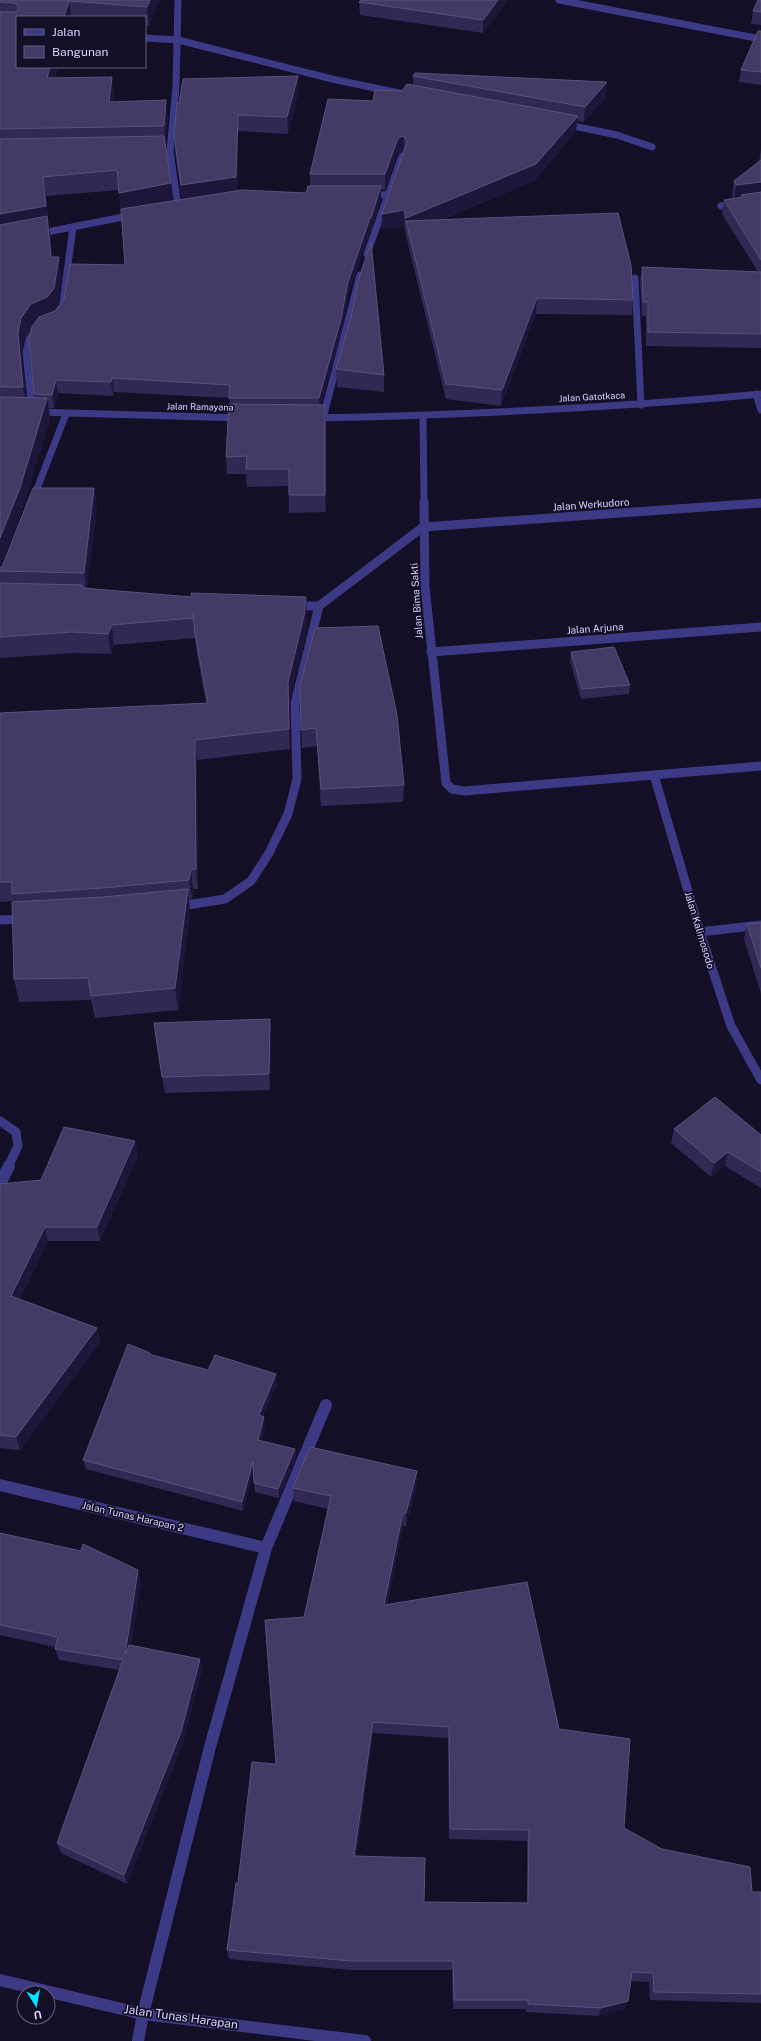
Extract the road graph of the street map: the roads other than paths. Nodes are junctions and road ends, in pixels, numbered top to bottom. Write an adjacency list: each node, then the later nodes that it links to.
1 (178, 0): 5 (street)
2 (559, 0): 4 (street)
3 (146, 38): 5 (street)
4 (761, 39)
5 (178, 40): 6 (street); 13 (street)
6 (408, 95)
7 (557, 123): 8 (street)
8 (652, 147)
9 (402, 156): 11 (street)
10 (360, 194): 11 (street)
11 (388, 195): 26 (street)
12 (761, 200): 14 (street)
13 (186, 206)
14 (721, 206)
15 (140, 214): 16 (street)
16 (73, 227): 17 (street); 22 (street, Jalan Ramayana)
17 (29, 235)
18 (635, 278): 20 (street)
19 (758, 394): 20 (street, Jalan Gatotkaca); 21 (street)
20 (641, 405): 23 (street, Jalan Gatotkaca)
21 (761, 410)
22 (66, 414): 24 (street, Jalan Ramayana); 28 (street)
23 (423, 416): 26 (street); 29 (street, Jalan Bima Sakti)
24 (254, 418)
25 (300, 418): 26 (street)
26 (323, 418)
27 (761, 503): 29 (street, Jalan Werkudoro)
28 (29, 510)
29 (423, 527): 31 (street); 33 (street, Jalan Bima Sakti)
30 (287, 606): 31 (street)
31 (319, 606): 36 (street)
32 (761, 627): 33 (street, Jalan Arjuna)
33 (431, 652): 35 (street, Jalan Bima Sakti)
34 (761, 766): 35 (street)
35 (654, 775): 40 (street, Jalan Kalimosodo)
36 (166, 908)
37 (38, 918): 38 (street)
38 (0, 920)
39 (761, 925): 40 (street)
40 (700, 932): 41 (street, Jalan Kalimosodo)
41 (761, 1080)
42 (0, 1121): 43 (street)
43 (1, 1182)
44 (326, 1405): 46 (street)
45 (0, 1485): 46 (street, Jalan Tunas Harapan 2)
46 (266, 1548): 48 (street)
47 (0, 1980): 48 (street, Jalan Tunas Harapan)
48 (143, 2014): 49 (street); 50 (street, Jalan Tunas Harapan)
49 (138, 2041)
50 (365, 2041)

